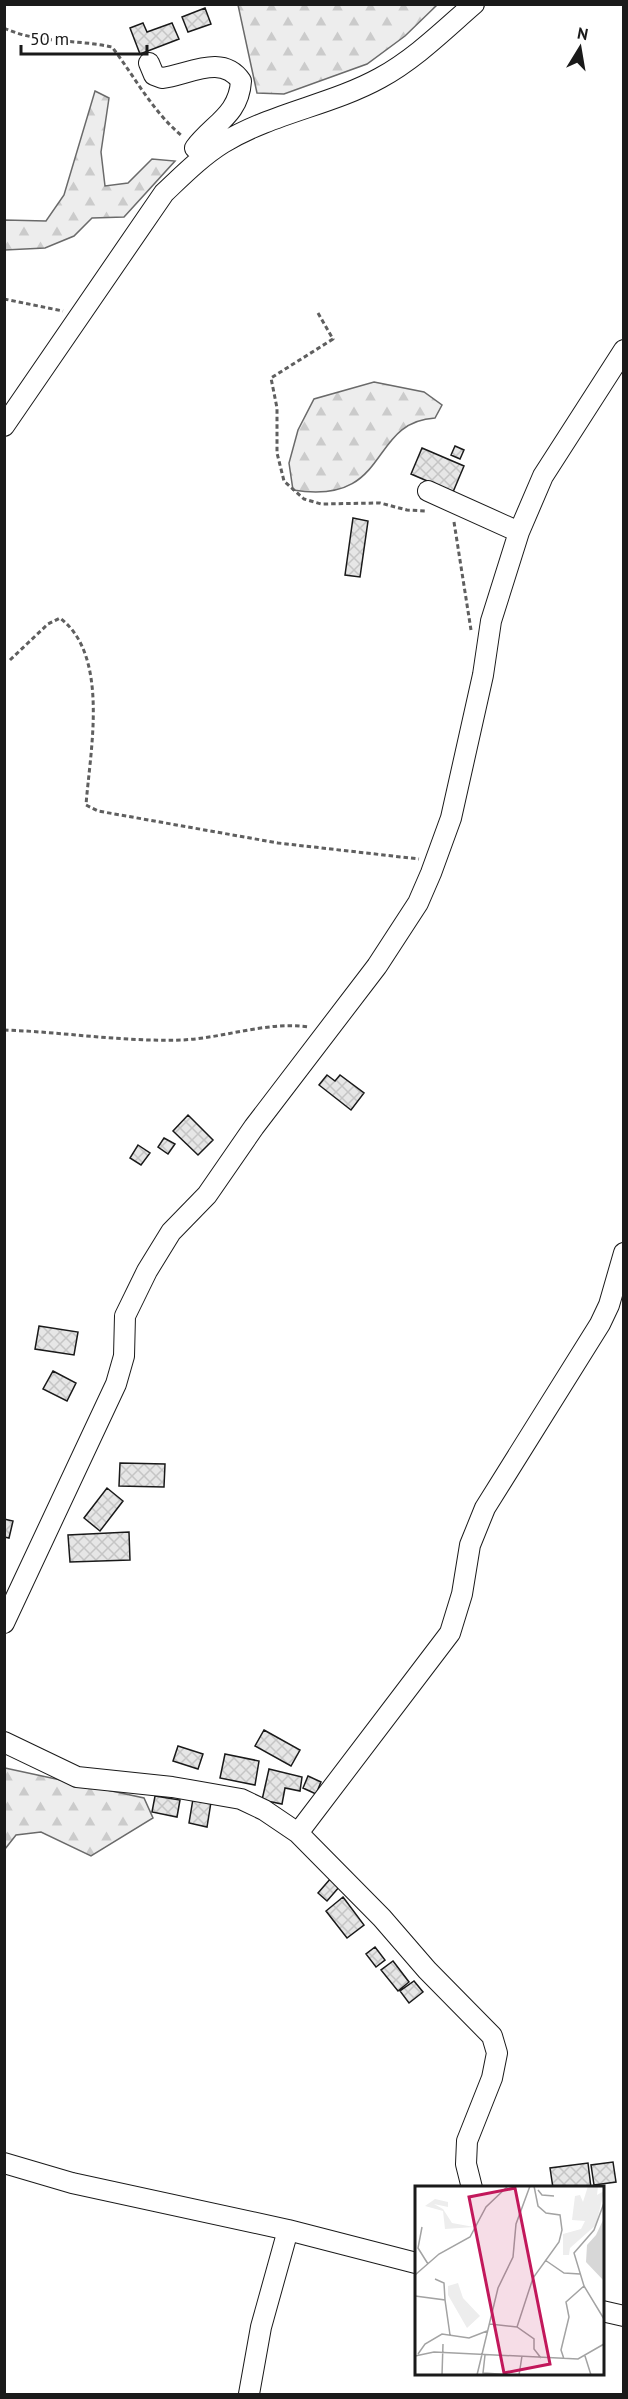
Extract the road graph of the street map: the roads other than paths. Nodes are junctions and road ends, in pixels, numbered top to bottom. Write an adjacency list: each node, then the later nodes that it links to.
1 (474, 4): 5 (street)
2 (149, 63): 3 (street)
3 (195, 148)
4 (624, 350): 7 (street)
5 (4, 426)
6 (428, 491): 7 (street)
7 (519, 532): 9 (street)
8 (624, 1253): 11 (street)
9 (4, 1623)
10 (4, 1742): 11 (street)
11 (298, 1833): 13 (street)
12 (4, 2163): 14 (street)
13 (472, 2186)
14 (288, 2230): 15 (street); 18 (street)
15 (415, 2262)
16 (604, 2311): 17 (street)
17 (624, 2316)
18 (249, 2394)

